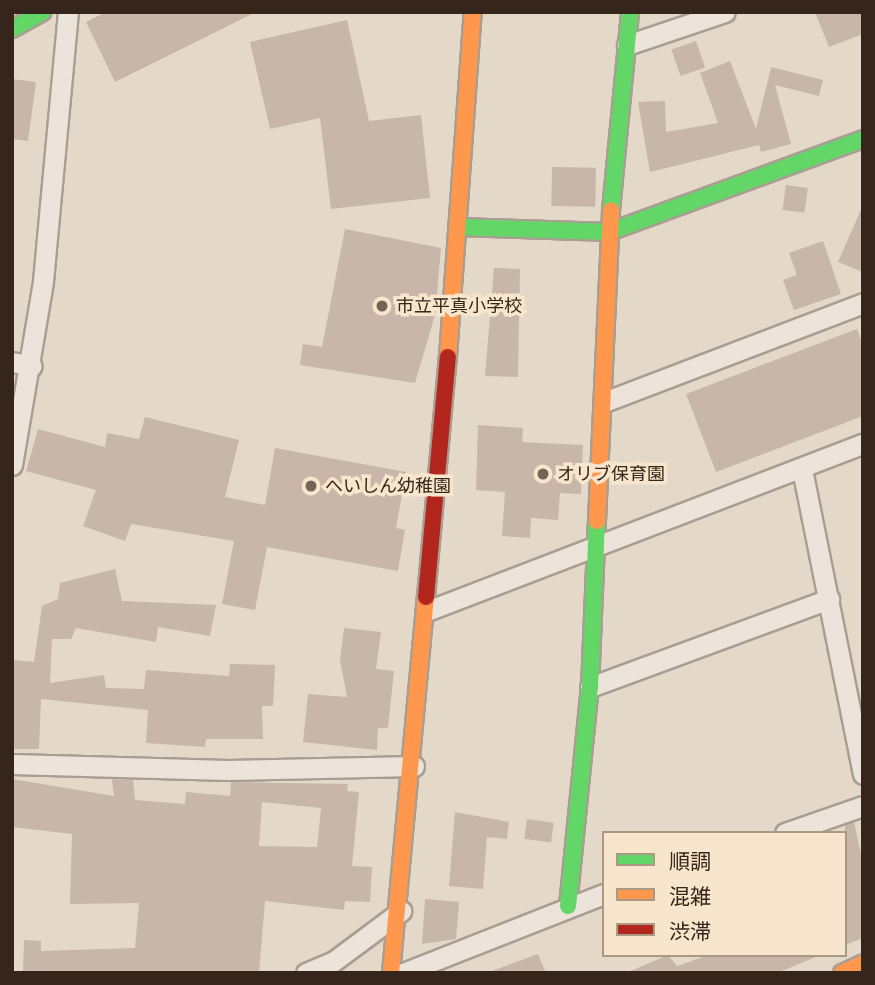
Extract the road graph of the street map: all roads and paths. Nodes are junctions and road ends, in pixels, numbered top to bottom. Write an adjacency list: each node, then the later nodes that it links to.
1 (43, 12): 6 (main road)
2 (68, 12): 13 (street)
3 (473, 12): 9 (main road)
4 (630, 12): 7 (main road)
5 (725, 12): 7 (street)
6 (12, 29)
7 (627, 45): 10 (main road)
8 (863, 139): 10 (main road)
9 (460, 227): 10 (main road); 20 (main road)
10 (609, 232): 14 (main road)
11 (863, 303): 14 (street)
12 (12, 362): 13 (street)
13 (32, 366): 16 (street)
14 (604, 402): 18 (main road)
15 (863, 444): 17 (street)
16 (12, 465)
17 (803, 469): 18 (street); 19 (street)
18 (599, 546): 20 (street); 21 (main road)
19 (829, 599): 21 (street); 24 (street)
20 (427, 611): 23 (main road)
21 (590, 687): 28 (main road)
22 (12, 764): 23 (street)
23 (414, 765): 29 (main road)
24 (863, 774)
25 (863, 806): 26 (street)
26 (791, 831)
27 (602, 895): 28 (street)
28 (568, 906): 33 (street)
29 (401, 911): 31 (street); 32 (main road)
30 (863, 963): 34 (main road)
31 (306, 973)
32 (391, 973)
33 (404, 973)
34 (842, 973)

